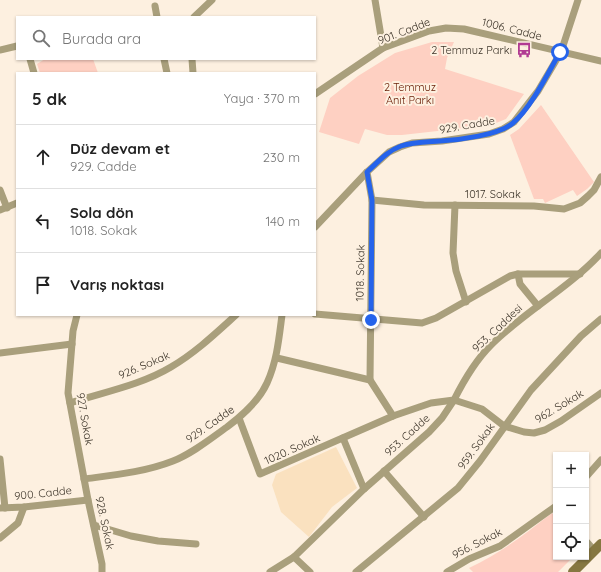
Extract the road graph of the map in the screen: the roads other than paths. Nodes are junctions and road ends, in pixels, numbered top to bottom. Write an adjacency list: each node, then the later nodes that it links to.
1 (212, 0): 6 (street)
2 (375, 0): 9 (street)
3 (578, 0): 11 (street, 929. Cadde)
4 (155, 6): 5 (street)
5 (157, 16)
6 (195, 16)
7 (464, 29): 9 (street, 901. Cadde); 11 (street, 1006. Cadde)
8 (16, 46): 10 (street)
9 (383, 48): 19 (street, 901. Cadde)
10 (0, 50)
11 (560, 52): 15 (street, 1006. Cadde); 20 (street, 929. Cadde)
12 (30, 60): 16 (street)
13 (164, 60): 17 (street)
14 (192, 60): 18 (street)
15 (601, 61)
16 (34, 72)
17 (167, 72)
18 (193, 72)
19 (316, 93)
20 (367, 172): 23 (street, 1018. Sokak); 27 (street, 929. Cadde)
21 (601, 177): 25 (street, 1017. Sokak)
22 (0, 190): 26 (street)
23 (372, 200): 25 (street, 1017. Sokak); 38 (street, 1018. Sokak)
24 (16, 203): 26 (street)
25 (455, 205): 31 (street)
26 (3, 209)
27 (316, 226)
28 (601, 253): 30 (street, 953. Caddesi)
29 (518, 274): 30 (street); 31 (street); 32 (street)
30 (580, 274): 32 (street, 953. Caddesi)
31 (466, 302): 38 (street)
32 (538, 306): 44 (street, 953. Caddesi)
33 (316, 314): 38 (street)
34 (77, 316): 39 (street, 927. Sokak)
35 (235, 316): 45 (street, 926. Sokak)
36 (282, 316): 41 (street, 929. Cadde)
37 (601, 319): 48 (street, 959. Sokak)
38 (371, 320): 42 (street, 1018. Sokak)
39 (72, 344): 40 (street); 45 (street, 927. Sokak)
40 (0, 353)
41 (276, 358): 42 (street); 47 (street, 929. Cadde)
42 (370, 380): 46 (street)
43 (601, 393): 48 (street, 962. Sokak)
44 (454, 400): 46 (street); 48 (street); 52 (street, 953. Cadde)
45 (70, 403): 54 (street, 927. Sokak)
46 (393, 416): 49 (street)
47 (240, 418): 49 (street, 1020. Sokak); 54 (street, 929. Cadde)
48 (504, 426): 60 (street, 959. Sokak)
49 (344, 438): 55 (street)
50 (0, 459): 58 (street)
51 (601, 460): 53 (street)
52 (384, 471): 55 (street, 953. Cadde); 60 (street)
53 (589, 473)
54 (84, 479): 56 (street, 928. Sokak)
55 (364, 489): 66 (street, 953. Cadde)
56 (88, 500): 57 (street, 900. Cadde); 61 (street, 928. Sokak)
57 (24, 507): 58 (street, 900. Cadde); 62 (street)
58 (2, 508)
59 (553, 509): 71 (street, 956. Sokak)
60 (424, 517): 70 (street, 959. Sokak)
61 (94, 525): 64 (street); 67 (street, 928. Sokak)
62 (0, 538)
63 (589, 542): 65 (street)
64 (196, 544)
65 (598, 547): 72 (main road)
66 (294, 557): 68 (street, 953. Cadde); 69 (street)
67 (102, 572)
68 (270, 572)
69 (310, 572)
70 (356, 572)
71 (446, 572)
72 (573, 572)

